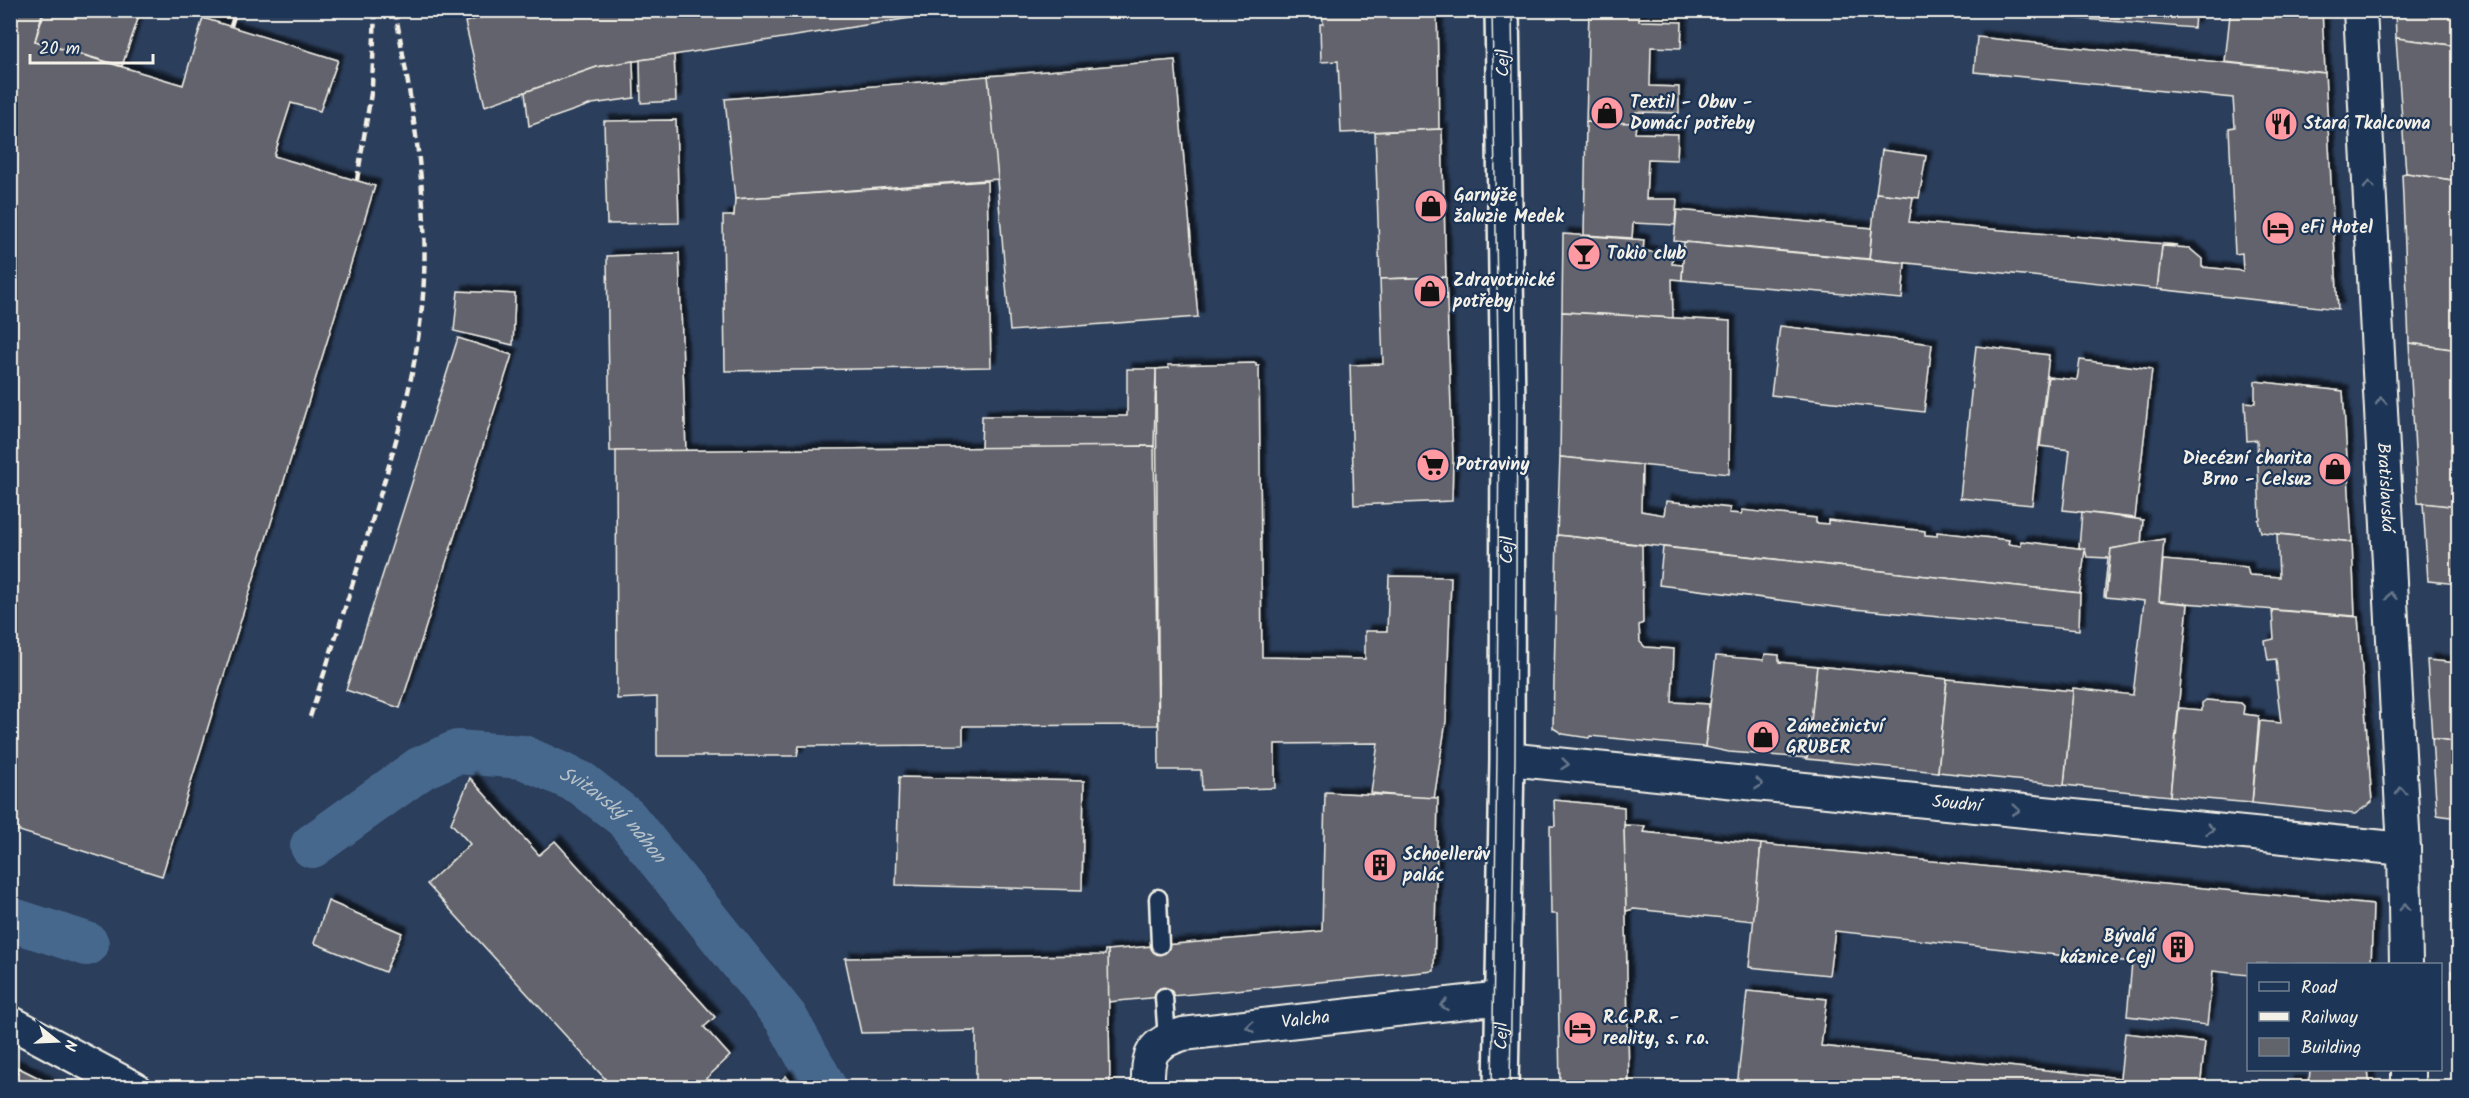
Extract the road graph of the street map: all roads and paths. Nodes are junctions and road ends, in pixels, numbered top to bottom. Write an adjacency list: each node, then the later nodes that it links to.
1 (1502, 10): 3 (street, Cejl)
2 (2360, 10): 4 (street, Bratislavská, one-way to 2)
3 (1507, 759): 4 (street, Soudní, one-way to 4); 9 (street, Cejl)
4 (2404, 849): 7 (street, Bratislavská, one-way to 4)
5 (1158, 898): 6 (lane)
6 (1160, 945)
7 (2406, 963)
8 (1164, 997): 11 (lane)
9 (1502, 998): 11 (street, Valcha, one-way to 11); 15 (street, Cejl)
10 (10, 1022): 13 (street)
11 (1159, 1048): 14 (street)
12 (2408, 1071): 16 (street)
13 (134, 1088)
14 (1148, 1088)
15 (1501, 1088)
16 (2408, 1088)

